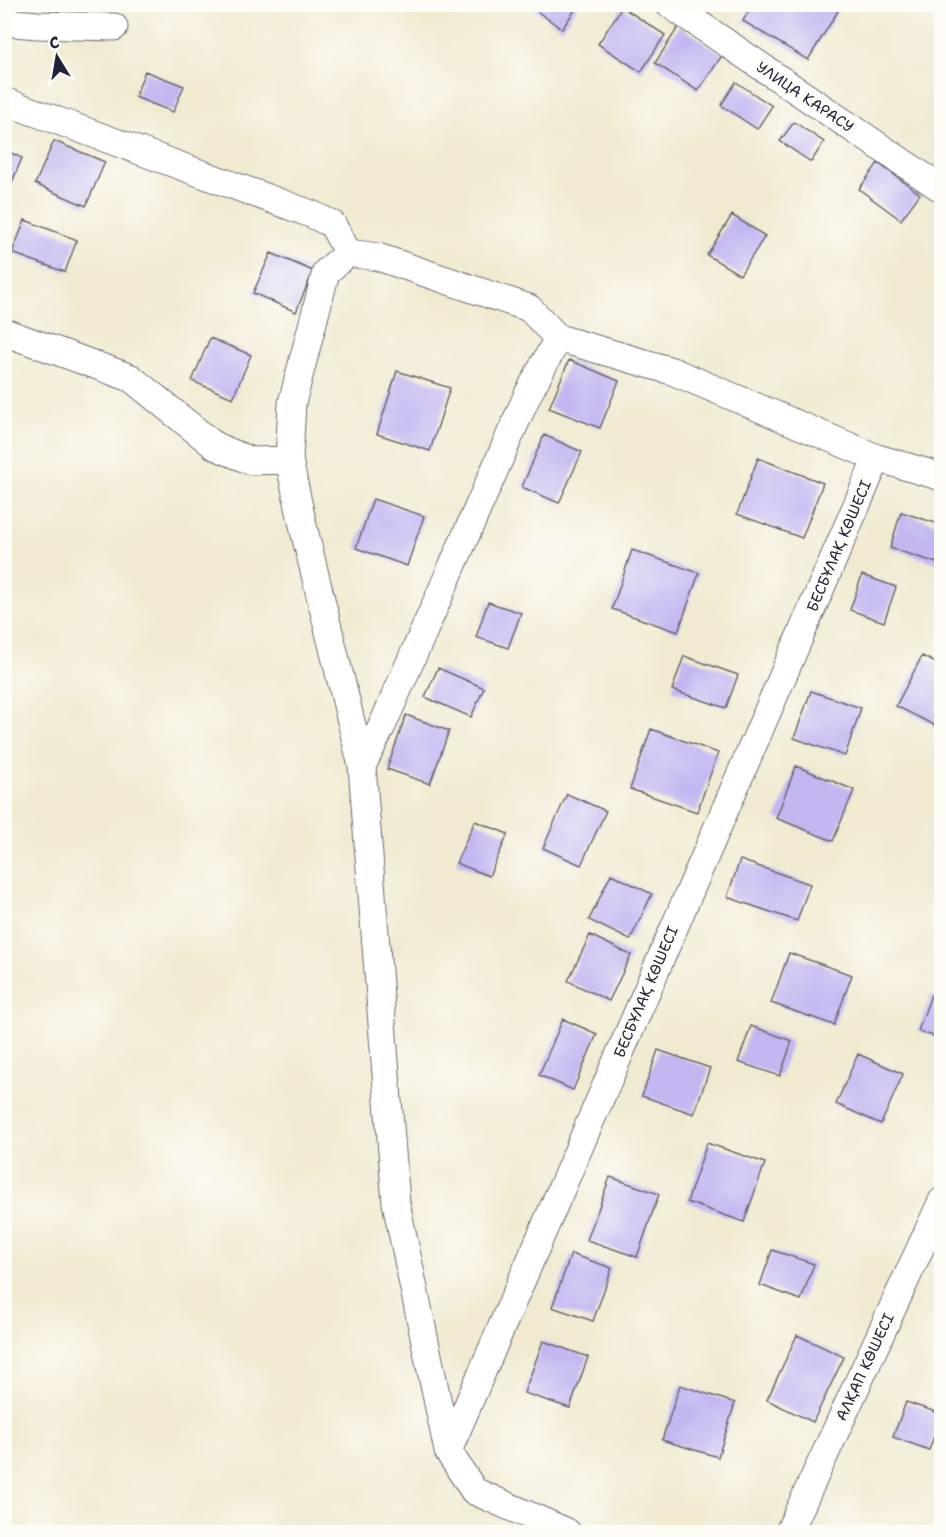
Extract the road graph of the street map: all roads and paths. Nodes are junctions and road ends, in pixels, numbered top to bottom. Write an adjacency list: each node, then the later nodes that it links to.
1 (669, 4): 5 (street, УЛИЦА КАРАСУ)
2 (4, 22): 3 (street)
3 (114, 27)
4 (4, 101): 6 (street)
5 (942, 189)
6 (348, 253): 8 (street); 10 (street)
7 (4, 332): 10 (street)
8 (558, 338): 9 (street); 12 (street)
9 (877, 458): 11 (street); 14 (street, БЕСБҰЛАҚ КӨШЕСІ)
10 (289, 460): 12 (street)
11 (942, 477)
12 (362, 766): 14 (street)
13 (942, 1201): 16 (street, АЛҚАП КӨШЕСІ)
14 (448, 1451): 15 (street)
15 (567, 1533)
16 (789, 1533)

